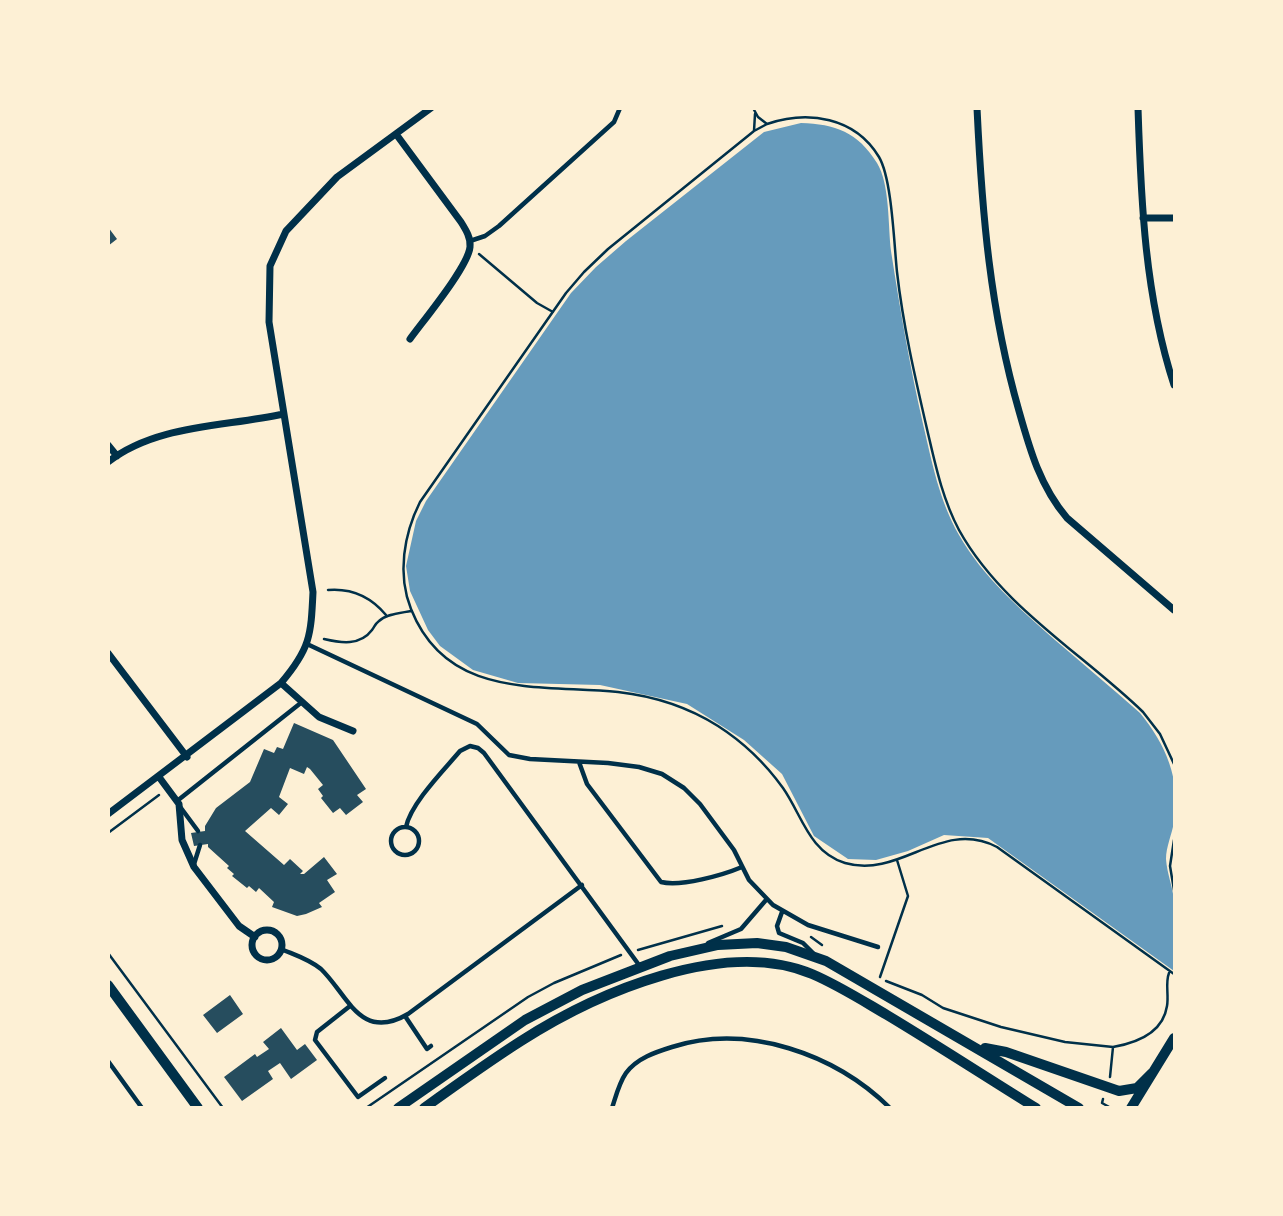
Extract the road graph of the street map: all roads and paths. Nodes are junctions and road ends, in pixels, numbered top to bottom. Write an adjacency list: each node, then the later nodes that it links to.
1 (431, 108): 8 (street)
2 (620, 108): 11 (lane)
3 (977, 108): 22 (street)
4 (1138, 108): 9 (street)
5 (754, 110): 6 (path); 7 (path)
6 (767, 124): 7 (path); 33 (path)
7 (754, 131): 13 (path)
8 (397, 134): 11 (street); 17 (street)
9 (1143, 218): 10 (street); 15 (street)
10 (1174, 218)
11 (470, 241): 12 (street)
12 (469, 250): 13 (path); 14 (street)
13 (553, 312): 23 (path)
14 (410, 340)
15 (1170, 360): 16 (street)
16 (1174, 386)
17 (283, 414): 19 (street); 26 (street)
18 (108, 445): 19 (street)
19 (117, 456): 20 (street)
20 (108, 462)
21 (328, 590): 24 (path)
22 (1174, 610)
23 (411, 611): 24 (path); 43 (path)
24 (387, 616): 25 (path)
25 (324, 639)
26 (307, 644): 28 (street); 32 (lane)
27 (108, 653): 31 (street)
28 (281, 683): 29 (street); 31 (street)
29 (302, 702): 30 (street); 36 (lane)
30 (354, 731)
31 (187, 757): 34 (street)
32 (579, 762): 45 (lane); 45 (lane)
33 (1174, 764)
34 (159, 777): 35 (street); 37 (street)
35 (167, 788): 36 (street); 40 (path)
36 (178, 802): 39 (lane); 44 (street)
37 (108, 814)
38 (406, 827): 38 (lane); 46 (lane)
39 (198, 831)
40 (108, 833)
41 (1174, 840): 47 (path)
42 (200, 845): 44 (lane)
43 (897, 860): 61 (path); 64 (path)
44 (194, 867): 52 (street)
45 (741, 867): 48 (lane)
46 (582, 885): 57 (lane); 67 (lane)
47 (1174, 890)
48 (766, 900): 49 (lane); 50 (lane)
49 (782, 912): 53 (lane); 59 (lane)
50 (746, 924): 54 (lane); 57 (path)
51 (810, 936): 55 (path)
52 (255, 937): 56 (street); 56 (street)
53 (878, 947)
54 (702, 948): 59 (street); 60 (street)
55 (827, 948)
56 (281, 949): 66 (lane)
57 (631, 952): 60 (lane); 82 (path)
58 (108, 953): 81 (path)
59 (816, 957): 70 (street)
60 (640, 967): 83 (street)
61 (1170, 971): 63 (path); 71 (path)
62 (872, 974): 64 (path)
63 (1174, 974)
64 (880, 977): 71 (path)
65 (110, 992): 80 (street)
66 (350, 1006): 67 (lane); 76 (lane)
67 (405, 1016): 69 (lane)
68 (1174, 1038): 74 (street)
69 (431, 1045)
70 (975, 1047): 74 (street); 88 (street)
71 (1113, 1047): 77 (path)
72 (108, 1061): 73 (lane)
73 (115, 1069): 75 (lane); 79 (lane)
74 (1152, 1073): 90 (street)
75 (108, 1074)
76 (385, 1077)
77 (1110, 1080)
78 (1104, 1096): 89 (path)
79 (142, 1108)
80 (198, 1108)
81 (223, 1108)
82 (366, 1108)
83 (398, 1108)
84 (424, 1108): 87 (street)
85 (612, 1108): 86 (lane)
86 (890, 1108)
87 (1036, 1108)
88 (1079, 1108)
89 (1111, 1108)
90 (1131, 1108)

